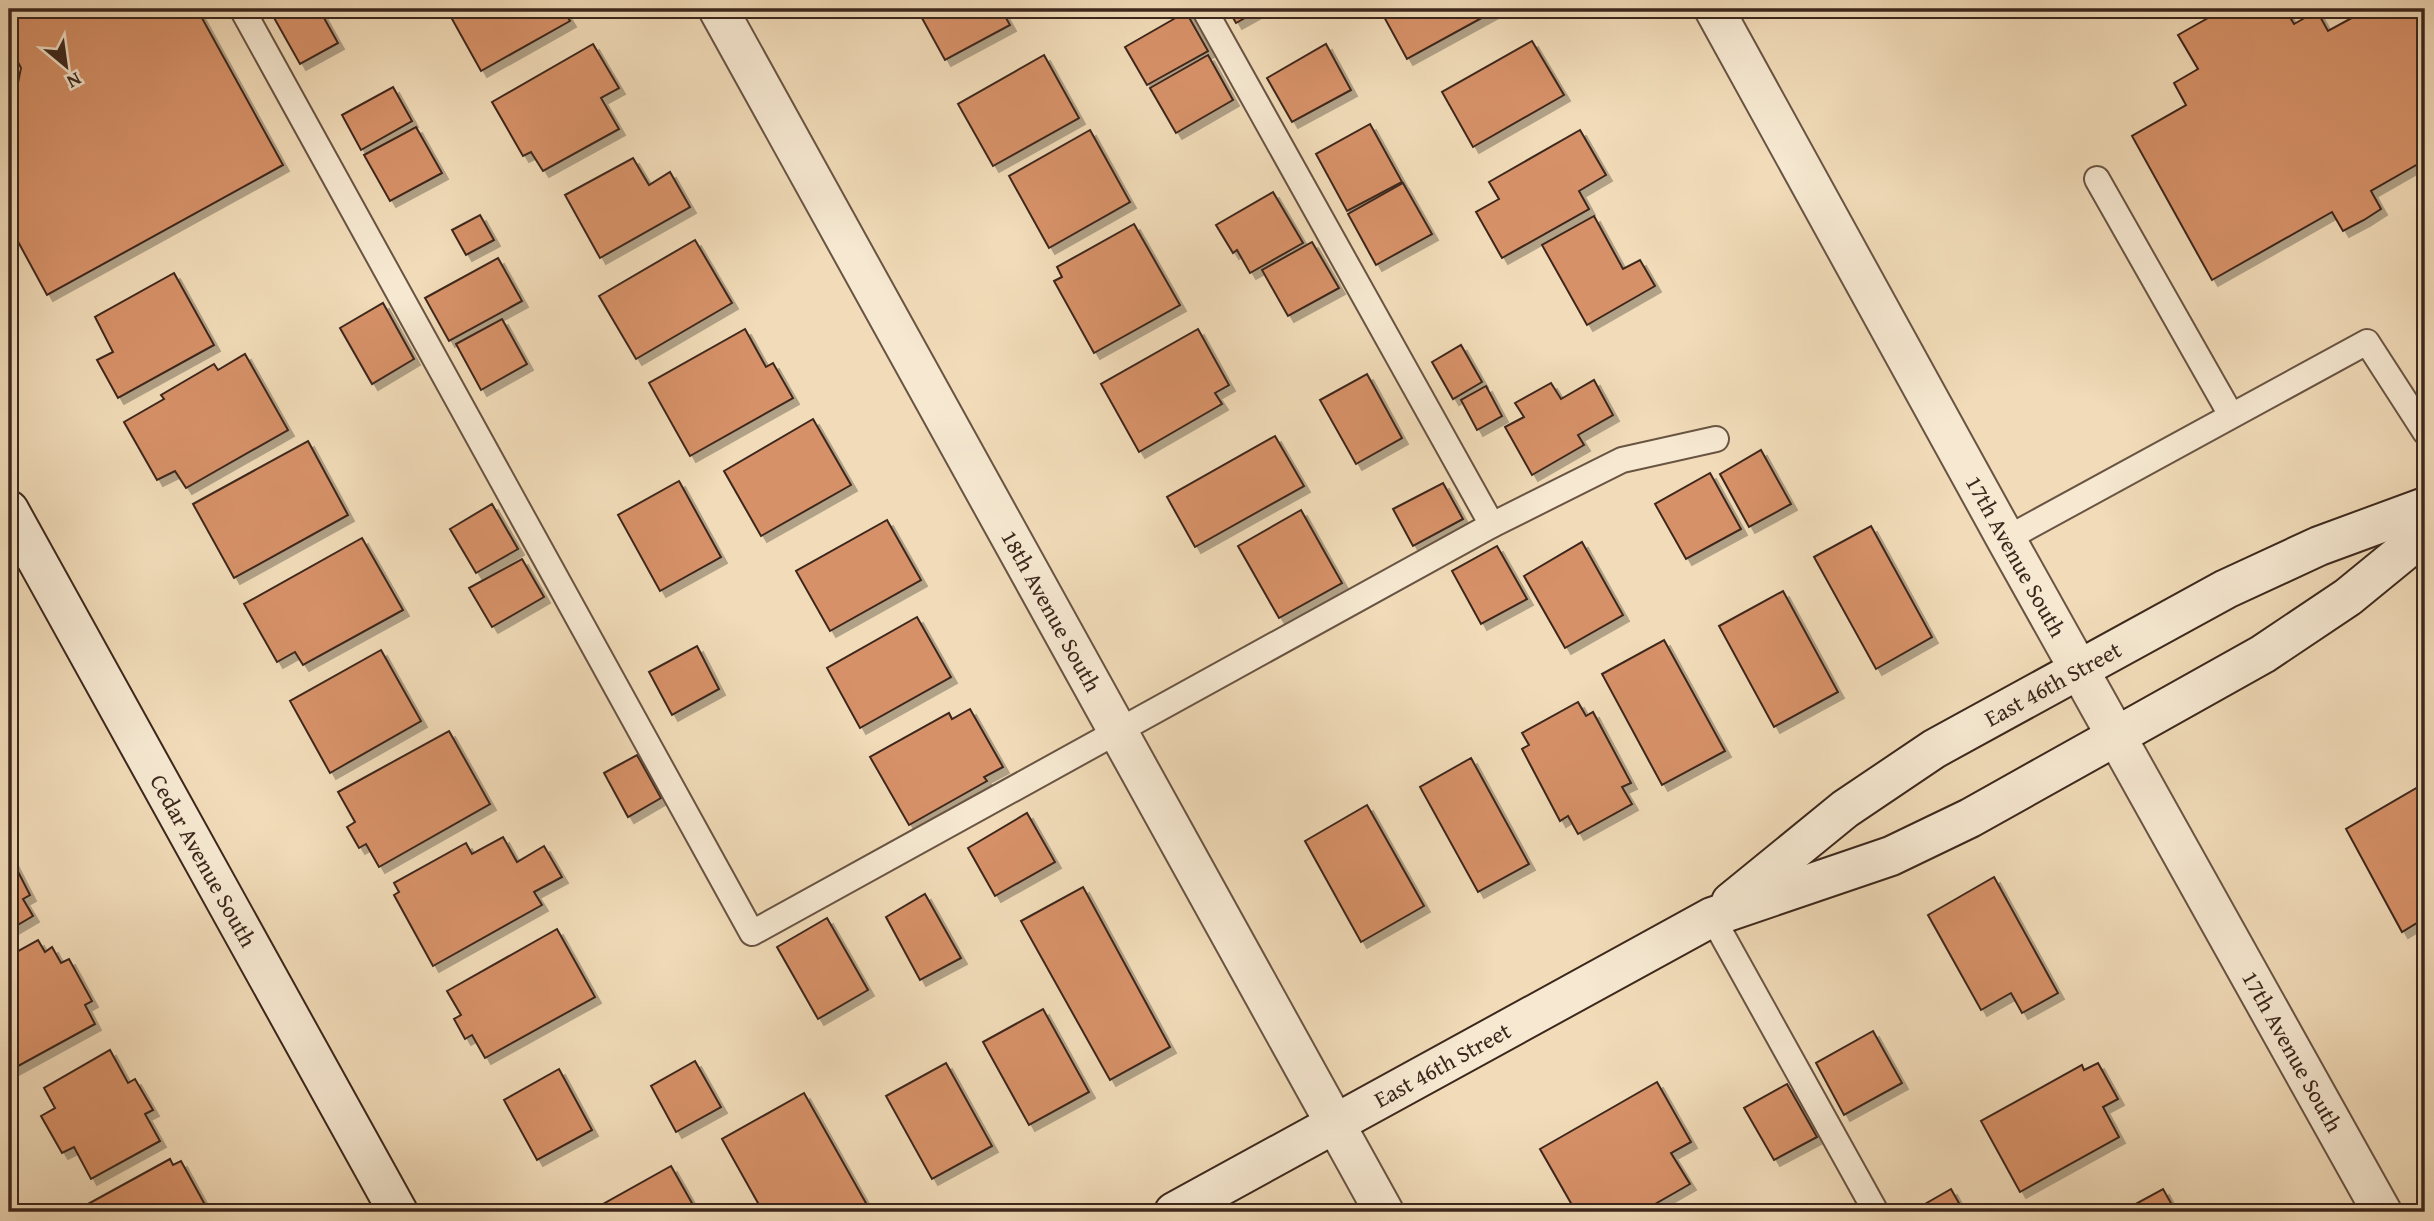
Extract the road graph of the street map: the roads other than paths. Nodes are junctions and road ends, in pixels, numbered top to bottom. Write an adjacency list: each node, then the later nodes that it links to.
1 (242, 9): 15 (lane)
2 (718, 9): 15 (main road, 18th Avenue South)
3 (1205, 9): 11 (lane)
4 (1714, 9): 13 (main road, 17th Avenue South)
5 (2097, 179): 6 (lane)
6 (2231, 415): 7 (lane); 13 (lane)
7 (2425, 432)
8 (1716, 439): 11 (lane)
9 (2425, 507): 14 (main road, East 46th Street)
10 (9, 510): 19 (main road, Cedar Avenue South)
11 (1492, 525): 15 (lane)
12 (2425, 534): 16 (main road, East 46th Street)
13 (2006, 539): 14 (main road, 17th Avenue South)
14 (2078, 668): 16 (main road, 17th Avenue South); 17 (main road, East 46th Street)
15 (1118, 732): 18 (main road, 18th Avenue South)
16 (2116, 737): 17 (main road, East 46th Street); 23 (main road, 17th Avenue South)
17 (1712, 917): 18 (main road, East 46th Street); 22 (lane)
18 (1335, 1123): 20 (main road, East 46th Street); 21 (main road, 18th Avenue South)
19 (398, 1212)
20 (1174, 1212)
21 (1384, 1212)
22 (1876, 1212)
23 (2382, 1212)

